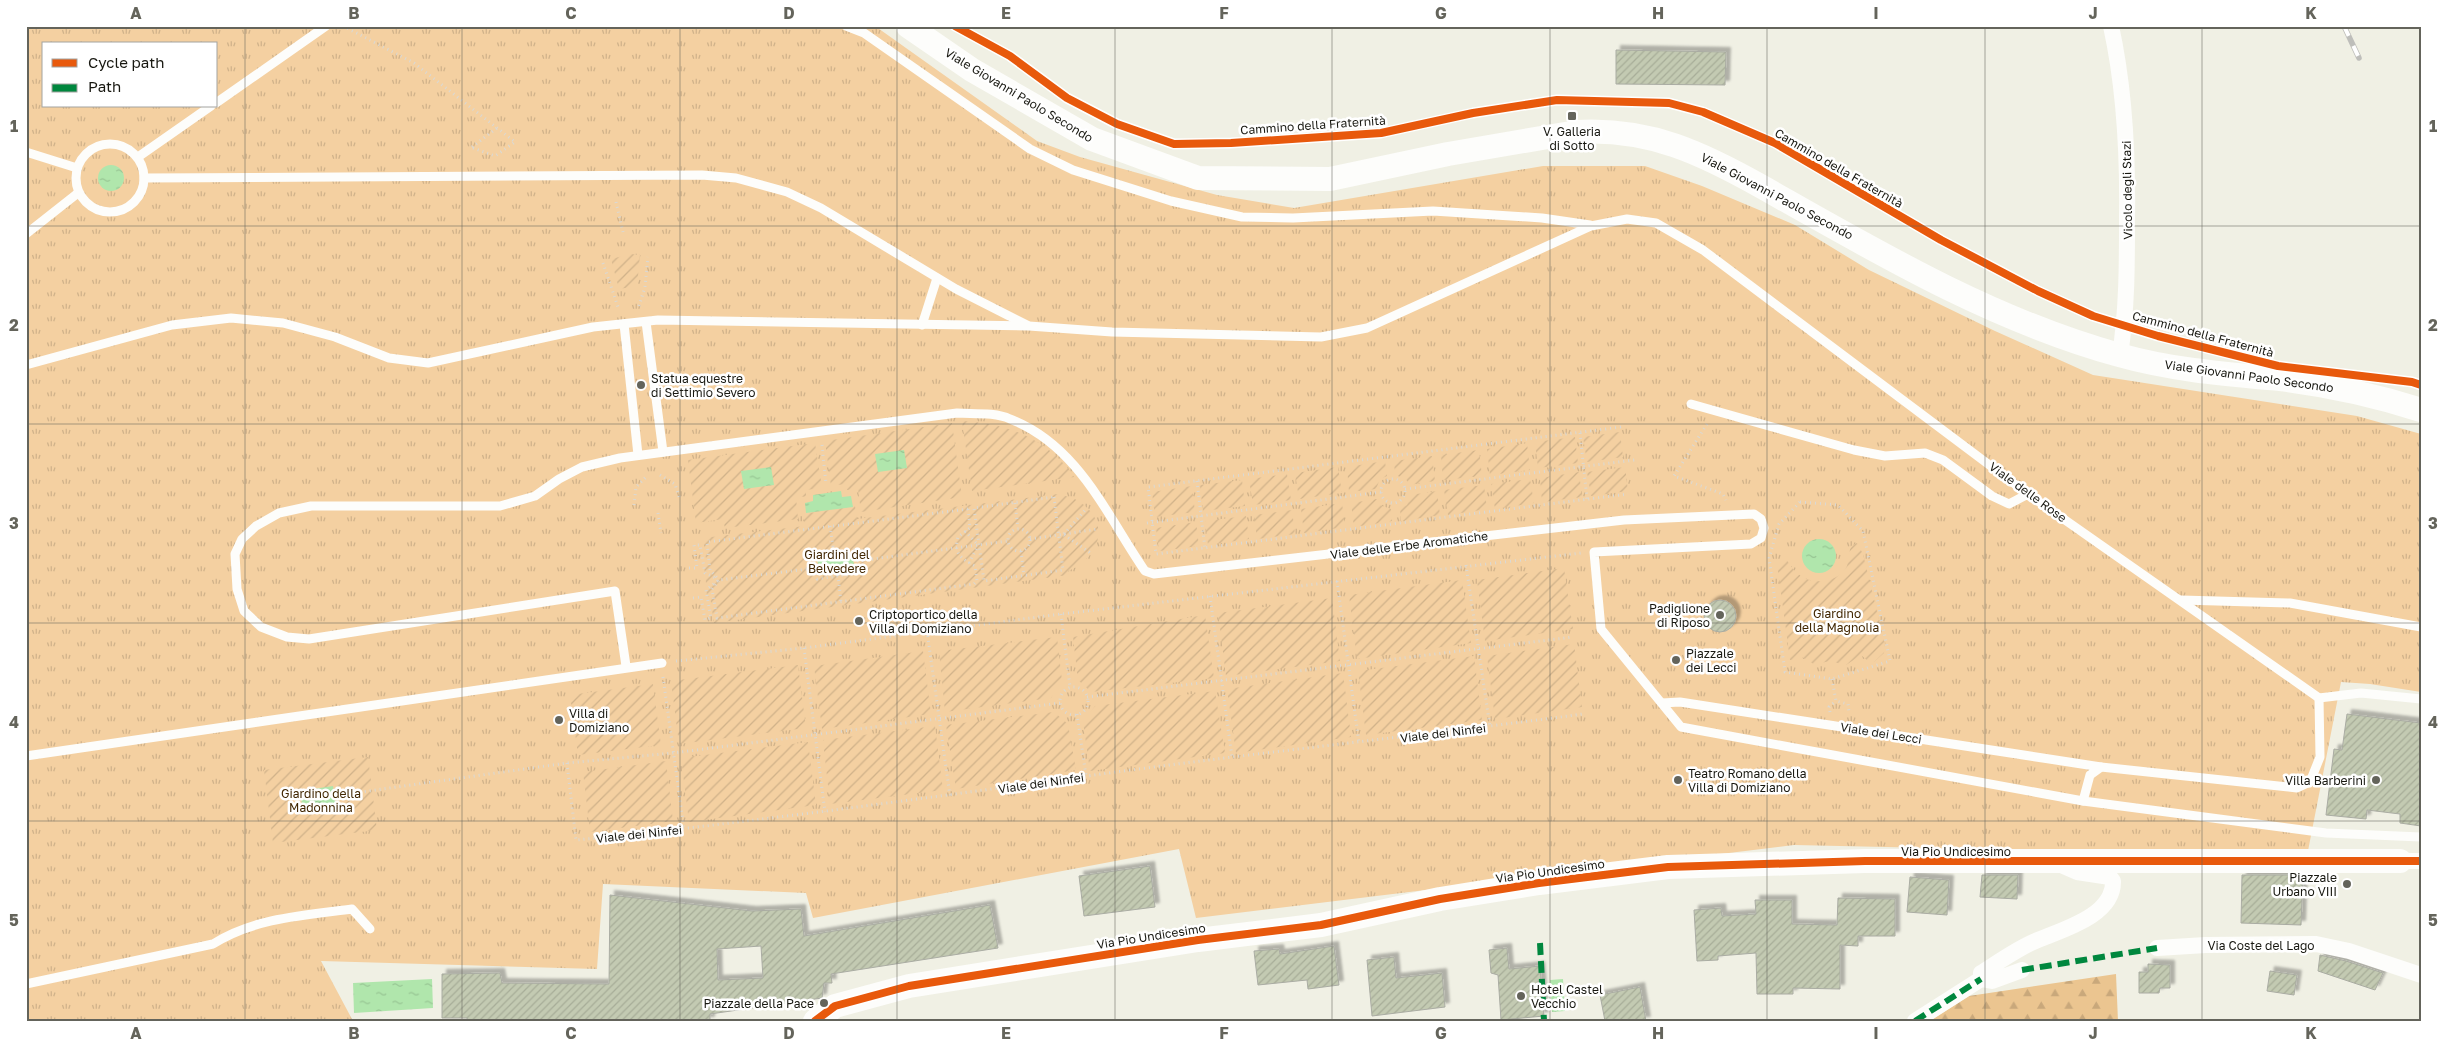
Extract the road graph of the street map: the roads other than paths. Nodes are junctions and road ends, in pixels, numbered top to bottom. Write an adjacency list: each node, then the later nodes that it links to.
1 (326, 26): 5 (lane)
2 (846, 26): 12 (lane)
3 (908, 26): 19 (main road, Viale Giovanni Paolo Secondo)
4 (2111, 26): 19 (street, Vicolo degli Stazi)
5 (218, 102)
6 (208, 108): 8 (lane)
7 (26, 152): 9 (lane)
8 (138, 157): 9 (lane); 10 (lane)
9 (77, 168): 11 (lane)
10 (144, 178): 11 (lane); 14 (lane)
11 (78, 193): 13 (lane)
12 (1591, 226): 18 (lane); 25 (lane, Viale delle Rose)
13 (26, 234)
14 (936, 278): 17 (lane); 18 (lane)
15 (646, 322): 16 (lane); 17 (lane); 23 (lane)
16 (624, 324): 20 (lane); 24 (lane)
17 (922, 325): 18 (lane)
18 (1029, 326)
19 (2120, 356): 22 (main road, Viale Giovanni Paolo Secondo)
20 (26, 365)
21 (1691, 404): 25 (lane)
22 (2421, 410)
23 (663, 452): 24 (lane); 32 (lane, Viale delle Erbe Aromatiche)
24 (638, 455): 29 (lane)
25 (2028, 494): 26 (lane, Viale delle Rose)
26 (2182, 600): 27 (lane); 30 (lane, Viale delle Rose)
27 (2421, 627)
28 (662, 663): 29 (lane)
29 (626, 666): 33 (lane)
30 (2319, 698): 31 (lane); 34 (lane, Viale dei Lecci)
31 (2421, 699)
32 (1662, 704): 34 (lane, Viale dei Lecci); 35 (lane)
33 (26, 756)
34 (2101, 767): 35 (lane)
35 (2083, 801): 36 (lane)
36 (2421, 837)
37 (2410, 861): 38 (main road, Via Pio Undicesimo)
38 (2057, 862): 43 (street); 45 (main road, Via Pio Undicesimo)
39 (370, 929): 44 (lane)
40 (2157, 948): 42 (street, Via Coste del Lago)
41 (2022, 970): 43 (street)
42 (2421, 975)
43 (1981, 979): 46 (street)
44 (26, 984)
45 (815, 1021)
46 (1915, 1021)

